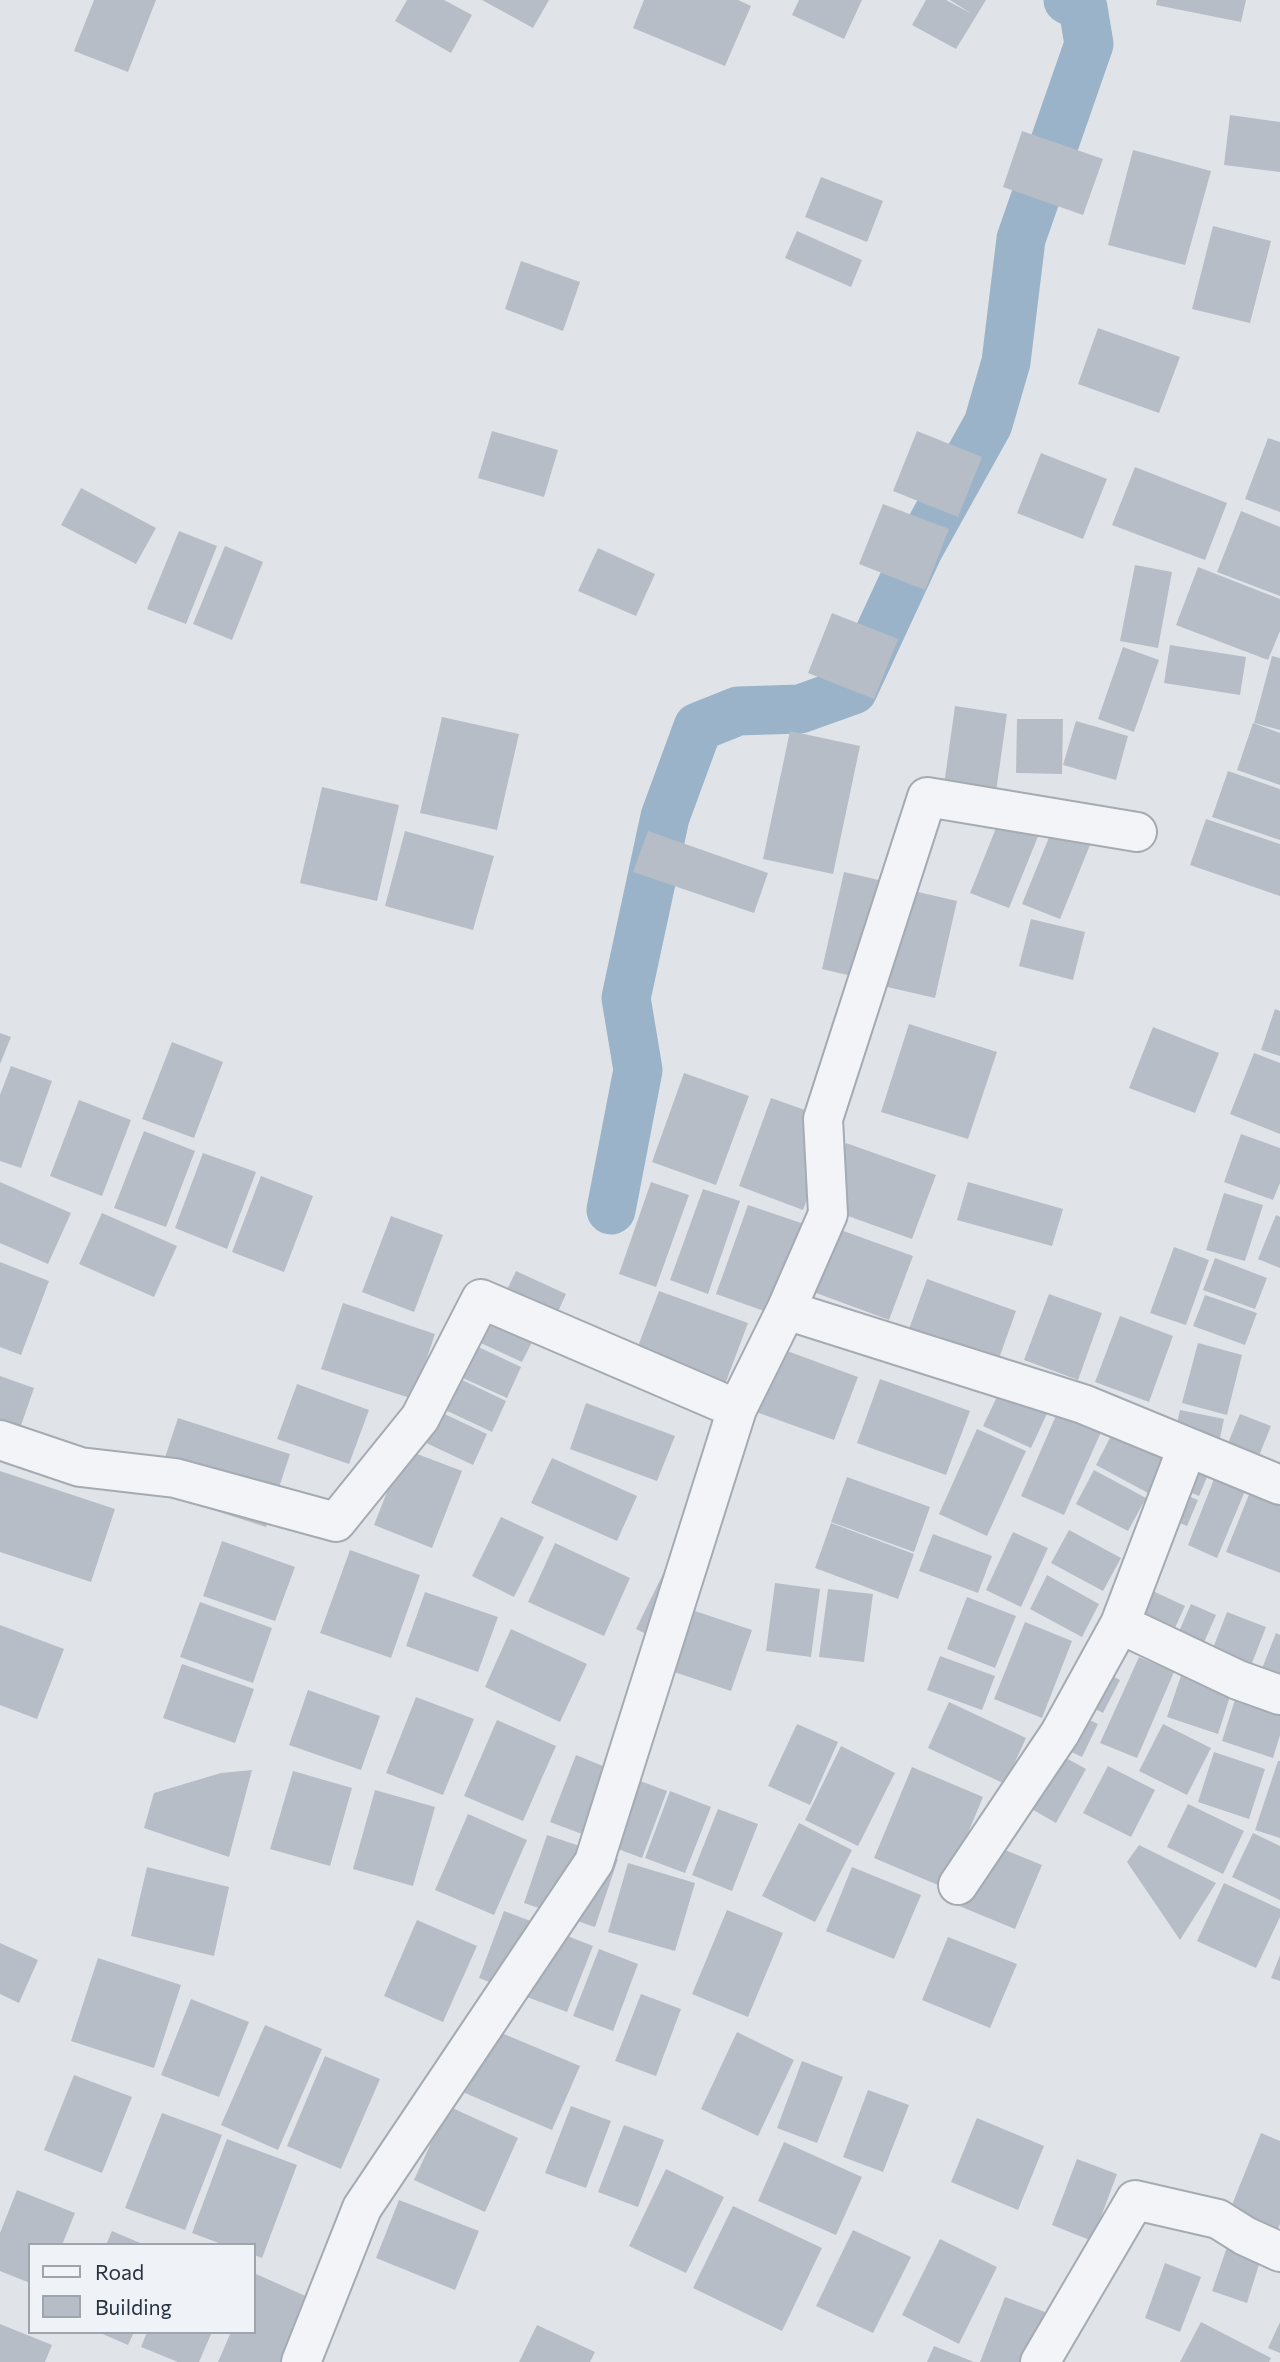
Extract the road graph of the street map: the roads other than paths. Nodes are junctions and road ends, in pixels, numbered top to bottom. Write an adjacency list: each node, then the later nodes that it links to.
1 (1137, 832): 2 (street)
2 (786, 1310): 3 (street); 5 (street)
3 (737, 1409): 4 (street); 11 (street)
4 (0, 1440)
5 (1187, 1448): 6 (street); 7 (street)
6 (1280, 1485)
7 (1120, 1624): 8 (street); 9 (street)
8 (1280, 1695)
9 (958, 1885)
10 (1280, 2252): 12 (street)
11 (305, 2361)
12 (1040, 2362)

